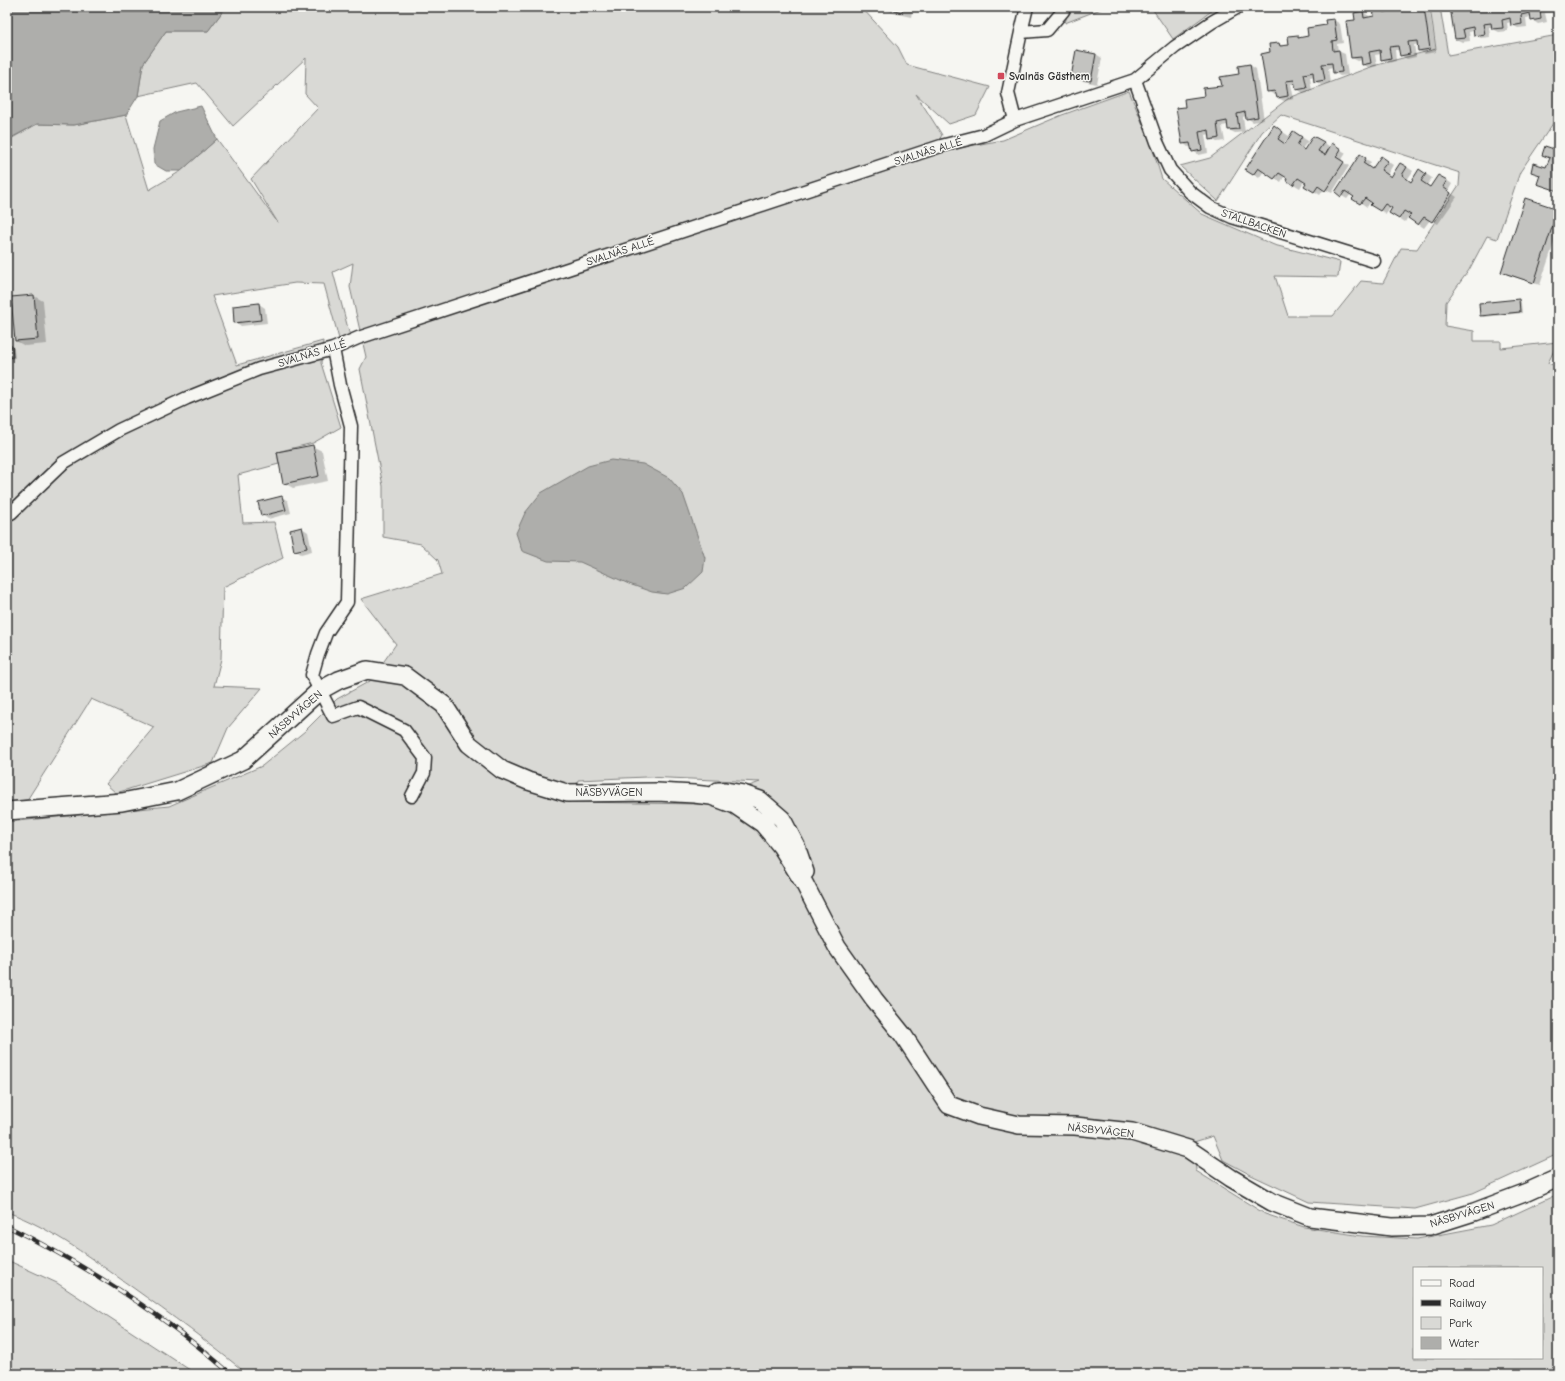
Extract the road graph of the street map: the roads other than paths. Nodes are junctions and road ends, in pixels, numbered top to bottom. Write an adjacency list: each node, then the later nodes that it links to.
1 (1027, 7): 4 (street)
2 (1063, 7): 4 (street)
3 (1238, 7): 5 (street, SVALNÄS ALLÉ)
4 (1020, 32): 6 (street)
5 (1135, 80): 6 (street, SVALNÄS ALLÉ); 7 (street, STALLBACKEN)
6 (1015, 120): 8 (street, SVALNÄS ALLÉ)
7 (1374, 262)
8 (333, 349): 9 (street, SVALNÄS ALLÉ); 10 (street)
9 (11, 513)
10 (319, 691): 11 (street); 12 (street, NÄSBYVÄGEN); 13 (street, NÄSBYVÄGEN)
11 (412, 796)
12 (7, 811)
13 (1558, 1178)

